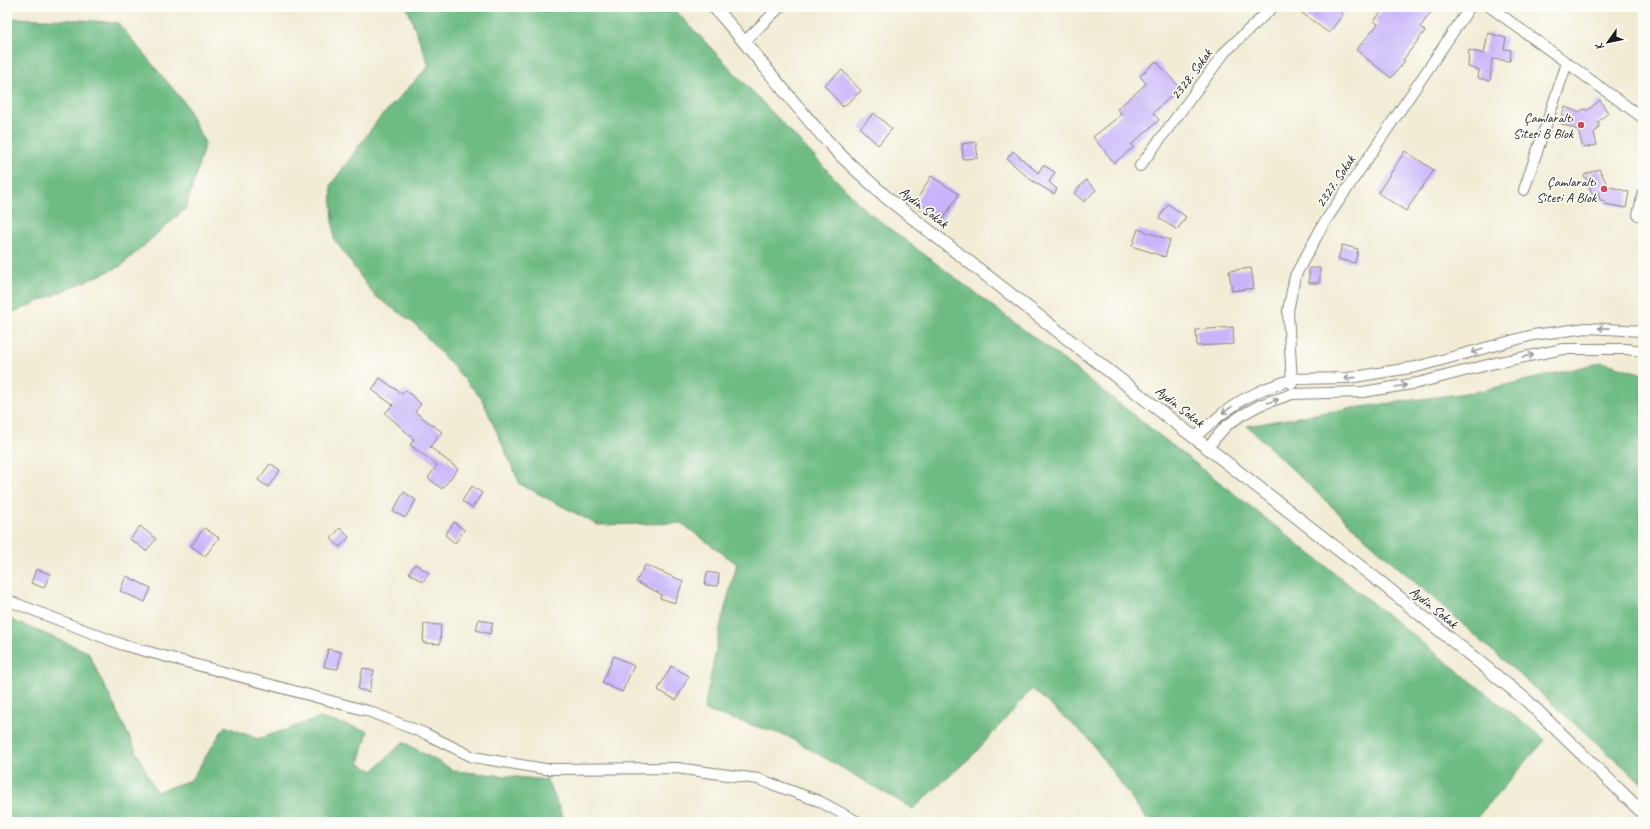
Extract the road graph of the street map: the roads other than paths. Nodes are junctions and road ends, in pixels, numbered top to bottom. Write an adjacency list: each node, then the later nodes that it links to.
1 (714, 7): 6 (street, Aydin Sokak)
2 (780, 7): 6 (street)
3 (1273, 7): 9 (street, 2328. Sokak)
4 (1470, 7): 15 (street, 2327. Sokak)
5 (1490, 7): 7 (street)
6 (745, 41): 17 (street, Aydin Sokak)
7 (1567, 63): 8 (street); 10 (street)
8 (1643, 118)
9 (1140, 166)
10 (1524, 190)
11 (1643, 193): 12 (street)
12 (1638, 215)
13 (1643, 331): 15 (street, one-way to 15)
14 (1643, 351): 16 (street, one-way to 14)
15 (1293, 379): 16 (street, 2327. Sokak); 17 (street, one-way to 17)
16 (1292, 394): 18 (street, one-way to 16)
17 (1195, 437): 18 (street, Aydin Sokak)
18 (1208, 447): 20 (street, Aydin Sokak)
19 (7, 600): 21 (street)
20 (1643, 813)
21 (858, 822)

